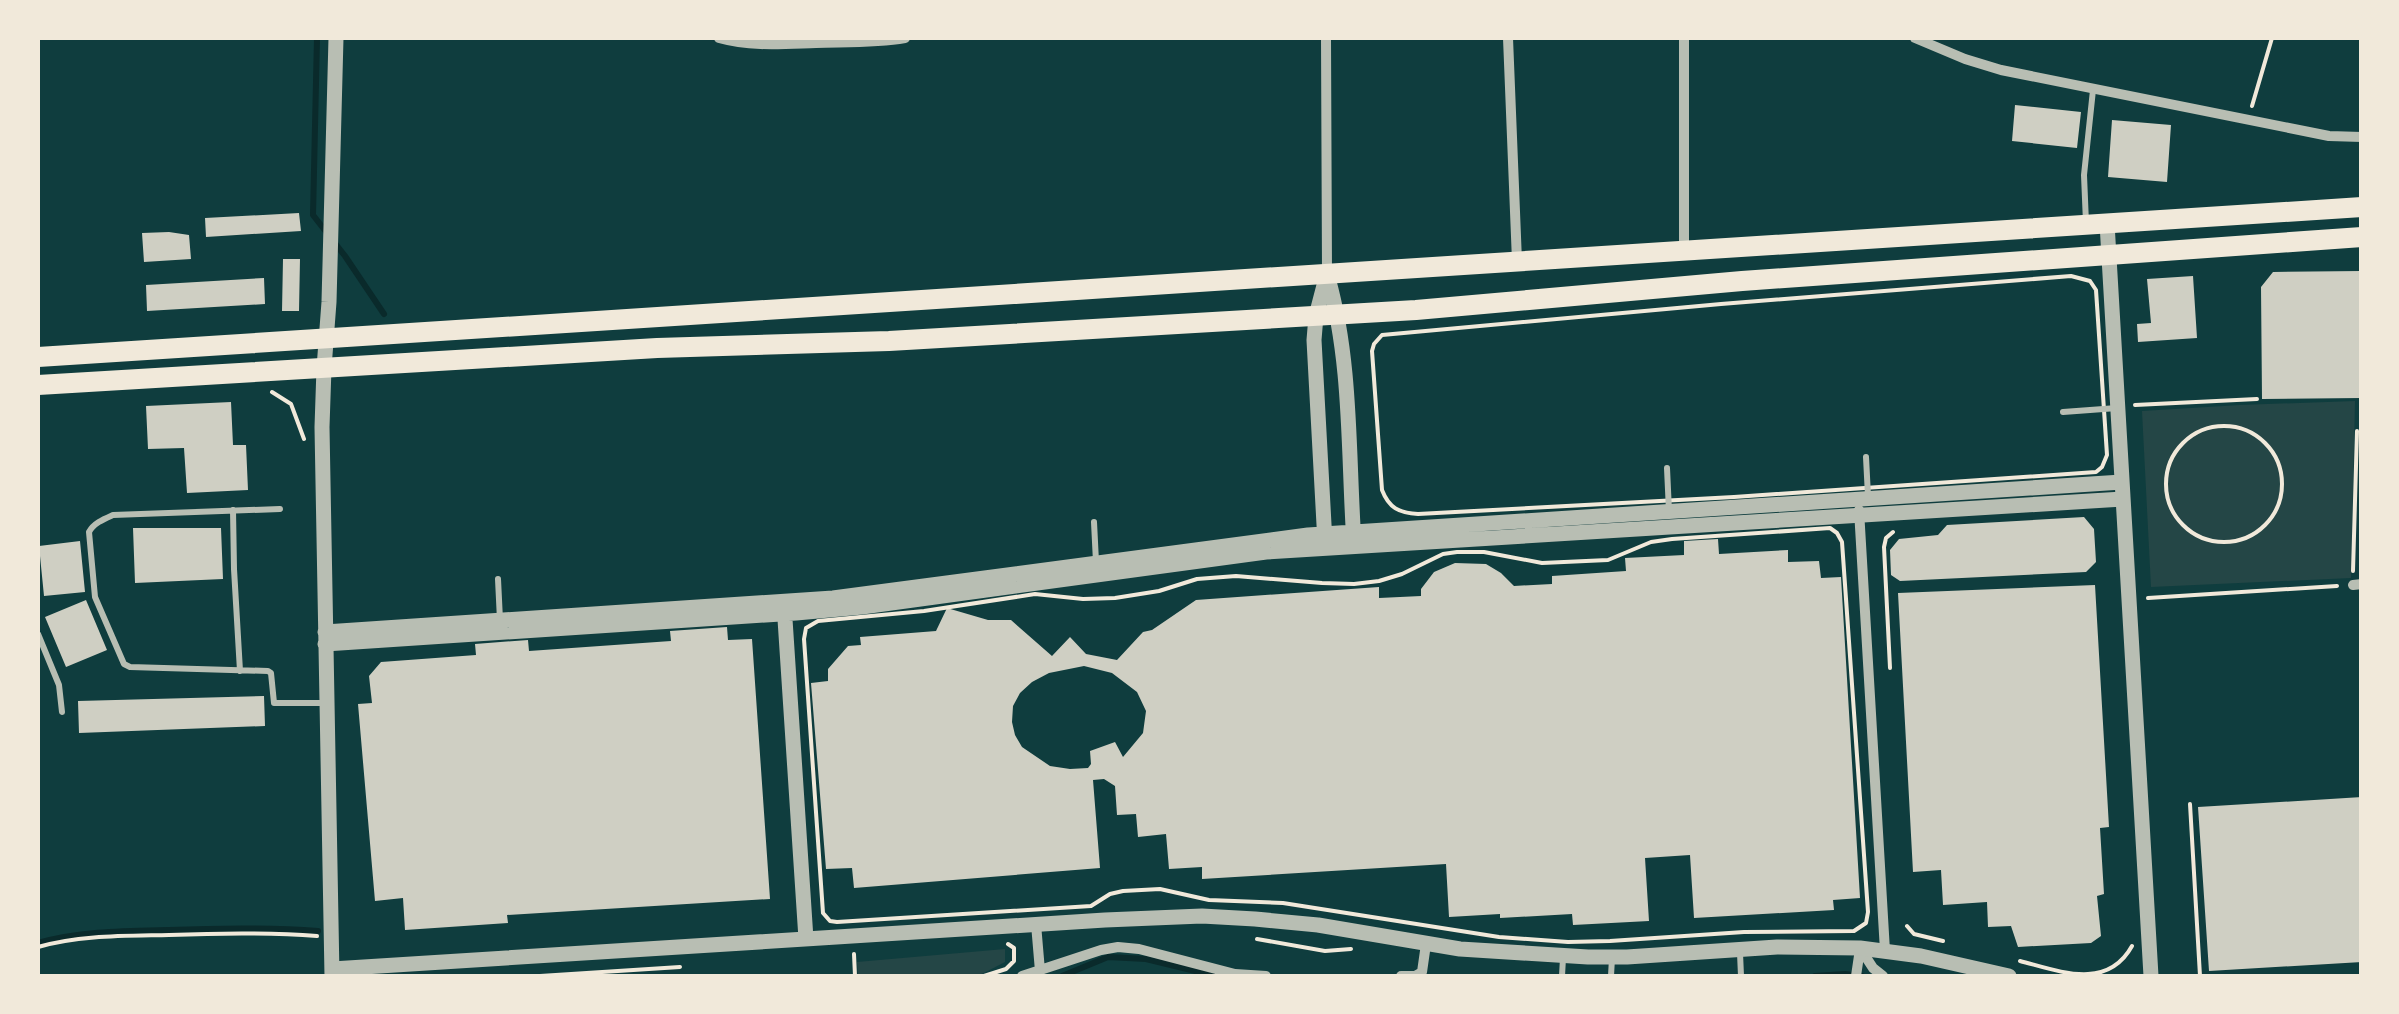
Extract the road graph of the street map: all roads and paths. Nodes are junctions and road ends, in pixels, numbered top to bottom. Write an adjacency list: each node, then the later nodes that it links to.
1 (336, 38): 22 (street)
2 (719, 38): 3 (street)
3 (905, 38)
4 (1326, 38): 18 (street)
5 (1508, 38): 17 (street)
6 (1684, 38): 15 (street)
7 (1915, 38): 9 (street)
8 (2272, 38): 10 (path)
9 (2093, 90): 10 (street); 13 (lane)
10 (2248, 120): 11 (street)
11 (2362, 137)
12 (2362, 207): 13 (highway)
13 (2096, 224): 15 (highway); 16 (street)
14 (2362, 238): 16 (highway)
15 (1684, 251): 17 (highway)
16 (2108, 255): 21 (highway); 29 (street)
17 (1517, 262): 18 (highway)
18 (1326, 274): 21 (street); 22 (highway)
19 (2070, 276): 29 (path)
20 (1821, 296): 37 (path)
21 (1327, 315): 24 (highway); 42 (street); 43 (street)
22 (326, 338): 23 (highway); 24 (street)
23 (38, 357)
24 (324, 368): 25 (highway); 53 (street)
25 (38, 385)
26 (263, 390): 32 (path)
27 (2258, 399): 28 (path)
28 (2136, 406)
29 (2110, 409): 30 (lane); 35 (street); 36 (path)
30 (2063, 412)
31 (2356, 431): 47 (path)
32 (304, 439)
33 (1866, 457): 36 (lane)
34 (1667, 468): 37 (lane)
35 (2122, 490): 36 (street); 94 (street)
36 (1864, 500): 37 (street); 37 (path); 42 (street); 73 (street)
37 (1668, 506): 42 (street)
38 (280, 509): 39 (lane)
39 (233, 510): 55 (lane); 55 (lane)
40 (1094, 522): 45 (lane)
41 (1900, 529): 54 (path)
42 (1354, 539): 43 (street)
43 (1325, 541): 45 (street); 49 (street)
44 (2230, 543): 44 (path)
45 (1096, 564): 49 (street)
46 (498, 579): 51 (lane)
47 (2357, 584): 48 (path)
48 (2148, 598)
49 (784, 608): 51 (street); 53 (street); 65 (street)
50 (824, 619): 59 (path)
51 (500, 621): 53 (street)
52 (38, 634): 57 (lane)
53 (325, 638): 56 (street)
54 (1890, 668)
55 (240, 671): 56 (lane)
56 (326, 702): 63 (street)
57 (62, 712)
58 (2190, 804): 95 (path)
59 (1123, 891)
60 (1036, 924): 65 (street); 68 (street); 79 (street)
61 (1907, 926): 66 (path)
62 (2135, 936): 77 (path)
63 (332, 937): 69 (path); 81 (street)
64 (1250, 937): 72 (path)
65 (806, 939): 81 (street)
66 (1950, 943)
67 (1010, 944): 85 (path)
68 (1426, 944): 75 (street); 88 (street)
69 (38, 947)
70 (1860, 948): 71 (street); 73 (street); 82 (street); 92 (street)
71 (1740, 949): 76 (street); 91 (lane)
72 (1359, 950)
73 (1885, 950): 80 (street)
74 (842, 955): 84 (path)
75 (1564, 956): 76 (street); 89 (lane)
76 (1612, 957): 90 (lane)
77 (2021, 961)
78 (691, 966): 83 (path)
79 (1040, 971): 86 (street); 87 (street)
80 (1977, 972): 93 (street)
81 (332, 973)
82 (1856, 974)
83 (540, 976)
84 (855, 976)
85 (984, 976)
86 (1022, 976)
87 (1266, 976)
88 (1401, 976)
89 (1562, 976)
90 (1611, 976)
91 (1741, 976)
92 (1883, 976)
93 (2009, 976)
94 (2151, 976)
95 (2200, 976)

